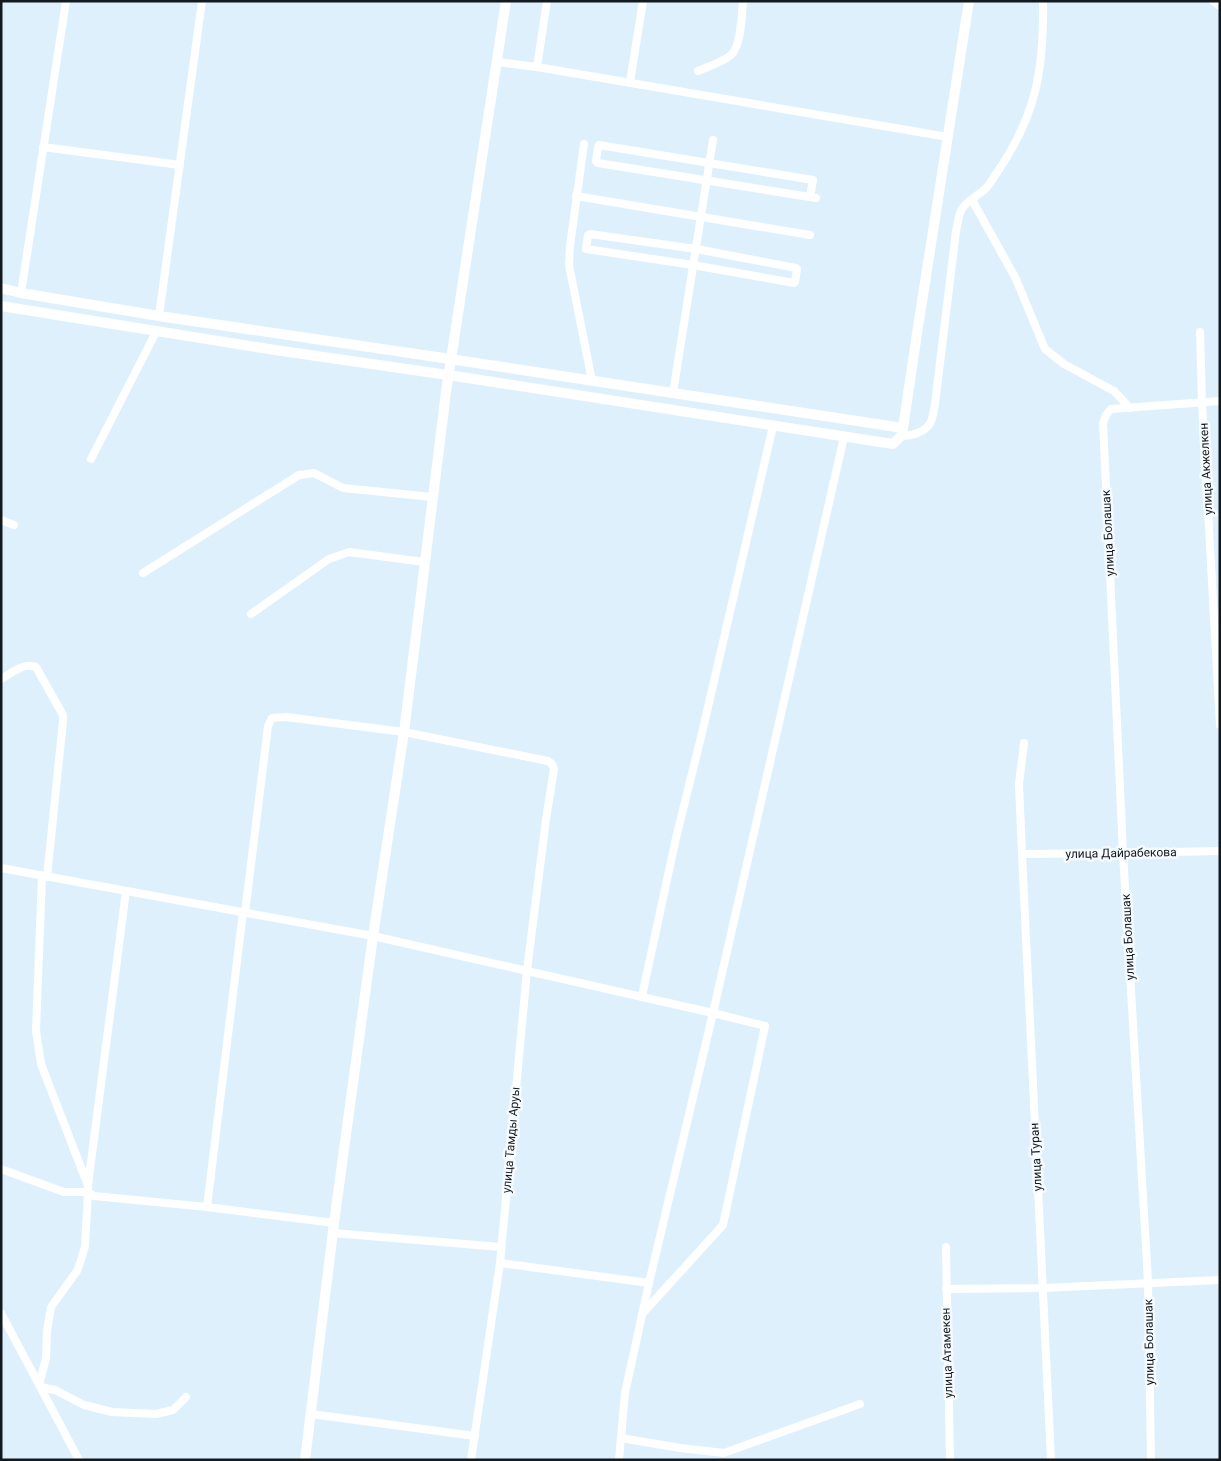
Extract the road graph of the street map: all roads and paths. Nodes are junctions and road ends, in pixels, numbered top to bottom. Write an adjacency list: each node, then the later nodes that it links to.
1 (66, 1): 18 (street)
2 (202, 1): 20 (street)
3 (506, 1): 11 (street)
4 (547, 1): 12 (street)
5 (643, 1): 14 (street)
6 (743, 1): 13 (street)
7 (969, 1): 15 (street)
8 (1043, 1): 23 (street)
9 (1213, 1): 10 (street)
10 (1220, 6)
11 (497, 62): 12 (street); 34 (street)
12 (537, 67): 14 (street)
13 (698, 71)
14 (630, 82): 15 (street)
15 (948, 136): 45 (street)
16 (713, 140): 19 (street)
17 (584, 144): 22 (street)
18 (43, 147): 20 (street); 29 (street)
19 (709, 164): 21 (street); 21 (street); 21 (street)
20 (180, 165): 31 (street)
21 (706, 180): 24 (street)
22 (576, 196): 24 (street); 38 (street)
23 (972, 200): 43 (street); 45 (street)
24 (701, 216): 25 (street); 26 (street)
25 (810, 235)
26 (696, 249): 27 (street); 27 (street); 27 (street)
27 (693, 266): 40 (street)
28 (1, 288): 29 (street)
29 (21, 293): 31 (street)
30 (1, 306): 32 (street)
31 (159, 316): 34 (street)
32 (156, 332): 35 (street); 47 (street)
33 (1200, 332): 41 (street, улица Акжелкен)
34 (450, 358): 36 (street); 38 (street)
35 (432, 373): 36 (street); 39 (street)
36 (448, 375): 37 (street); 39 (street)
37 (463, 378): 39 (street); 44 (street)
38 (592, 381): 40 (street)
39 (446, 392): 48 (street)
40 (673, 393): 45 (street)
41 (1202, 402): 42 (street); 43 (street); 55 (street, улица Акжелкен)
42 (1220, 402)
43 (1130, 408): 59 (street, улица Болашак)
44 (773, 426): 46 (street); 67 (street)
45 (903, 432): 46 (street)
46 (844, 437): 68 (street)
47 (91, 459)
48 (432, 497): 51 (street); 52 (street)
49 (1, 520): 50 (street)
50 (14, 525)
51 (424, 562): 53 (street); 56 (street)
52 (143, 574)
53 (251, 614)
54 (1, 679): 62 (street)
55 (1220, 725)
56 (404, 732): 64 (street, улица Тамды Аруы); 65 (street); 66 (street, улица Тамды Аруы)
57 (1024, 743): 60 (street, улица Туран)
58 (1220, 850): 59 (street, улица Дайрабекова)
59 (1123, 853): 60 (street, улица Дайрабекова); 77 (street, улица Болашак)
60 (1022, 854): 79 (street, улица Туран)
61 (1, 868): 62 (street)
62 (45, 877): 63 (street); 70 (street)
63 (126, 890): 64 (street); 70 (street)
64 (244, 912): 65 (street); 71 (street)
65 (373, 936): 66 (street); 72 (street)
66 (527, 970): 67 (street); 73 (street, улица Тамды Аруы)
67 (642, 996): 68 (street)
68 (713, 1013): 78 (street); 82 (street)
69 (1, 1169): 70 (street)
70 (88, 1189): 71 (street); 83 (street)
71 (207, 1208): 72 (street)
72 (334, 1228): 73 (street); 86 (street)
73 (501, 1247): 75 (street, улица Тамды Аруы)
74 (946, 1247): 80 (street, улица Атамекен)
75 (500, 1263): 78 (street); 87 (street, улица Тамды Аруы)
76 (1220, 1280): 77 (street)
77 (1148, 1282): 79 (street); 95 (street, улица Болашак)
78 (649, 1283): 82 (street)
79 (1043, 1288): 80 (street); 94 (street, улица Туран)
80 (946, 1289): 93 (street, улица Атамекен)
81 (1, 1312): 83 (street)
82 (642, 1314): 88 (street)
83 (40, 1386): 84 (street); 89 (street)
84 (186, 1397)
85 (860, 1404): 88 (street)
86 (311, 1414): 87 (street); 90 (street)
87 (475, 1436): 91 (street, улица Тамды Аруы)
88 (621, 1438): 92 (street)
89 (79, 1460)
90 (305, 1460)
91 (471, 1460)
92 (619, 1460)
93 (950, 1460)
94 (1051, 1460)
95 (1151, 1460)

